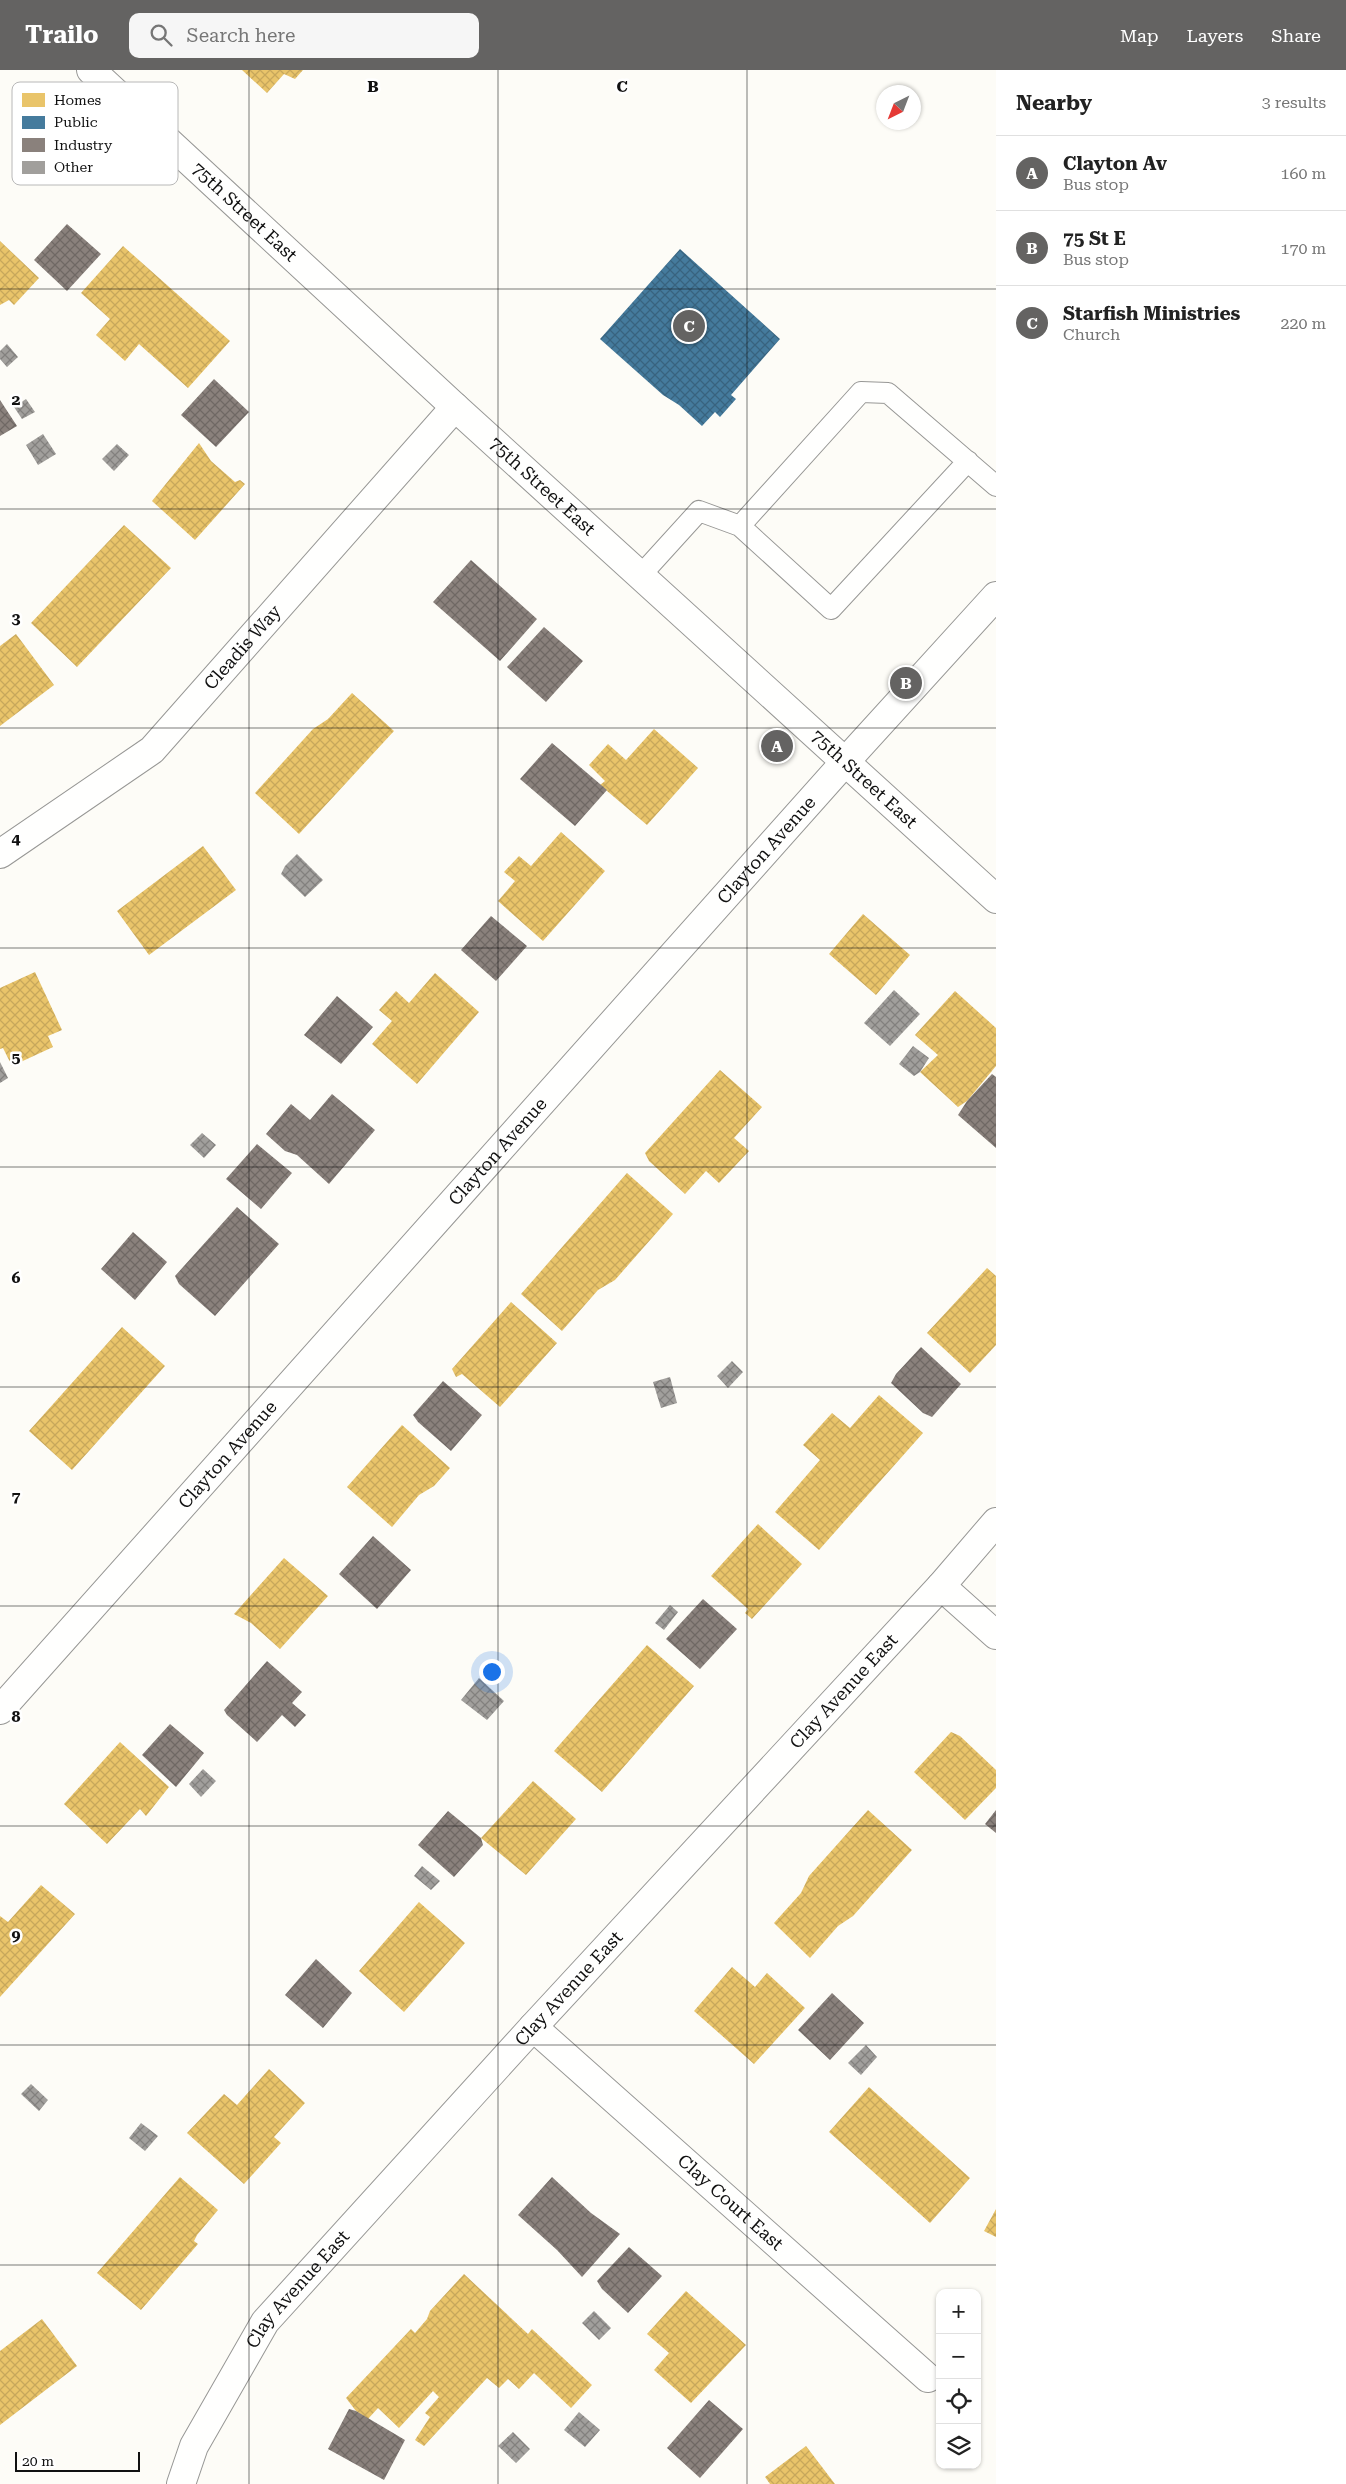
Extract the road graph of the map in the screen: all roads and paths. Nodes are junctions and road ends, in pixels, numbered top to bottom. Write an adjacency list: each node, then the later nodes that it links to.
1 (91, 70): 2 (street, 75th Street East)
2 (104, 82)
3 (178, 151): 4 (street, 75th Street East)
4 (455, 407): 8 (street, 75th Street East); 11 (street, Cleadis Way)
5 (968, 461): 6 (lane); 7 (lane); 7 (lane)
6 (996, 486)
7 (740, 526): 8 (lane)
8 (640, 576): 10 (street, 75th Street East)
9 (996, 596): 10 (street, Clayton Avenue)
10 (845, 762): 12 (street, 75th Street East); 16 (street, Clayton Avenue)
11 (0, 854)
12 (996, 899)
13 (996, 1522): 14 (street, Clay Avenue East)
14 (941, 1586): 15 (street); 17 (street, Clay Avenue East)
15 (996, 1635)
16 (0, 1710)
17 (533, 2027): 18 (street, Clay Court East); 19 (street, Clay Avenue East)
18 (928, 2378)
19 (181, 2484)

